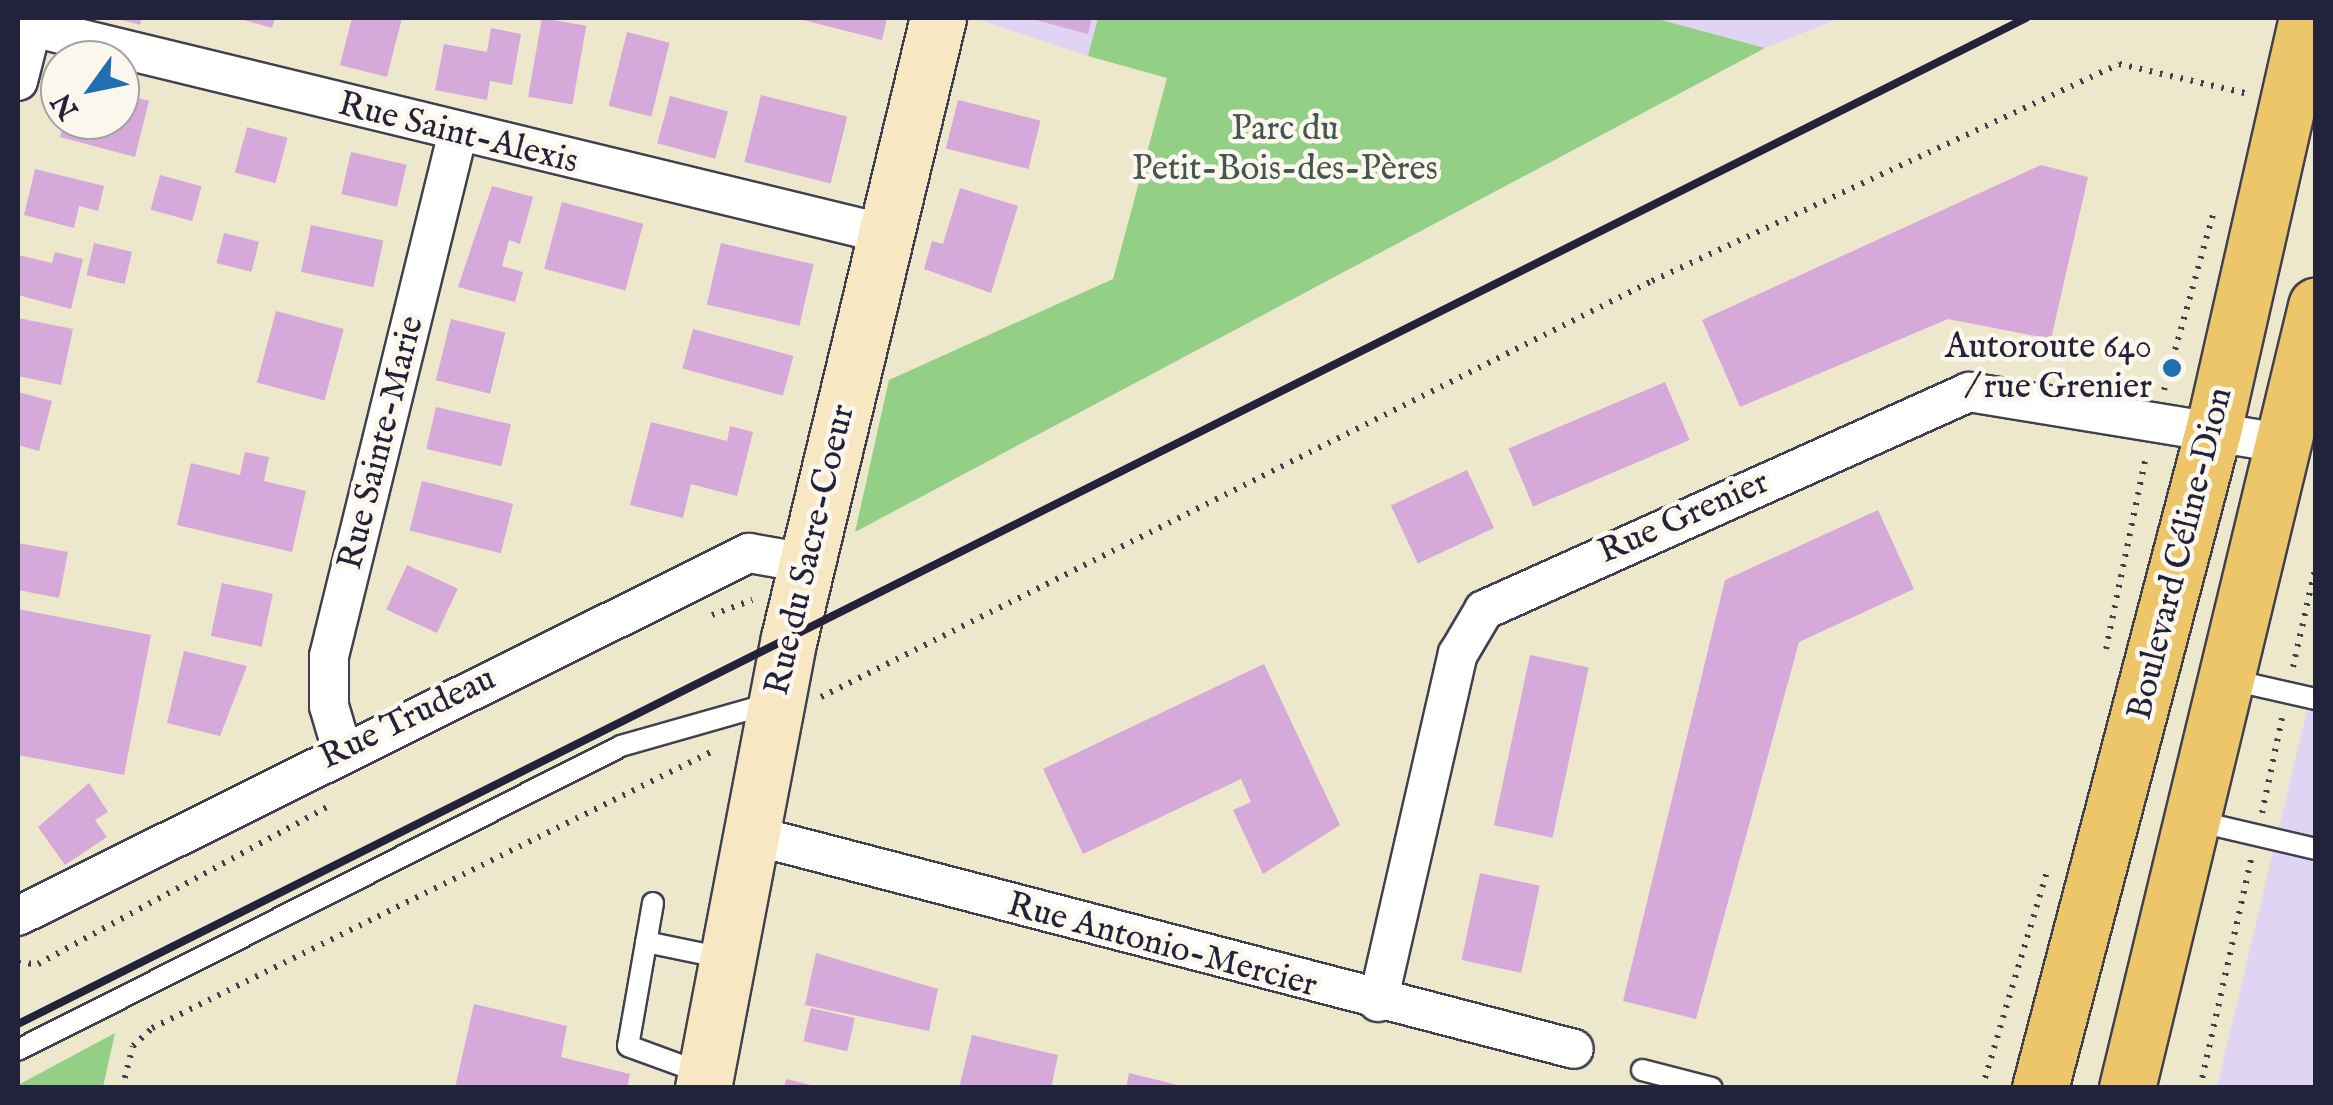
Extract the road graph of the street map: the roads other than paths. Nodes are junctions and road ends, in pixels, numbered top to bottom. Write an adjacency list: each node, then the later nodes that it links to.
1 (938, 18): 6 (street, Rue du Sacre-Coeur)
2 (2307, 18): 8 (main road, Boulevard Céline-Dion)
3 (33, 22): 4 (street); 5 (street, Rue Saint-Alexis)
4 (18, 81)
5 (458, 136): 6 (street, Rue Saint-Alexis); 14 (street, Rue Sainte-Marie)
6 (886, 234): 10 (street, Rue du Sacre-Coeur)
7 (2316, 306): 9 (main road, Boulevard Céline-Dion)
8 (2214, 427): 9 (street, Rue Grenier); 22 (street, Rue Grenier); 28 (main road, Boulevard Céline-Dion)
9 (2282, 443): 11 (main road, Boulevard Céline-Dion)
10 (806, 563): 13 (street, Rue du Sacre-Coeur); 14 (street, Rue Trudeau)
11 (2225, 679): 12 (lane); 15 (main road, Boulevard Céline-Dion)
12 (2316, 699)
13 (792, 703): 16 (street, Rue du Sacre-Coeur); 24 (lane)
14 (342, 750): 19 (street, Rue Trudeau)
15 (2191, 820): 17 (lane); 29 (main road, Boulevard Céline-Dion)
16 (752, 835): 21 (street, Rue du Sacre-Coeur); 22 (street, Rue Antonio-Mercier)
17 (2316, 849)
18 (654, 903): 20 (lane)
19 (18, 916)
20 (646, 942): 21 (lane); 26 (lane)
21 (728, 959): 26 (street, Rue du Sacre-Coeur)
22 (1378, 1002): 23 (street, Rue Antonio-Mercier)
23 (1574, 1049)
24 (18, 1050)
25 (1642, 1070): 27 (lane)
26 (705, 1081)
27 (1712, 1088)
28 (2040, 1088)
29 (2126, 1088)

